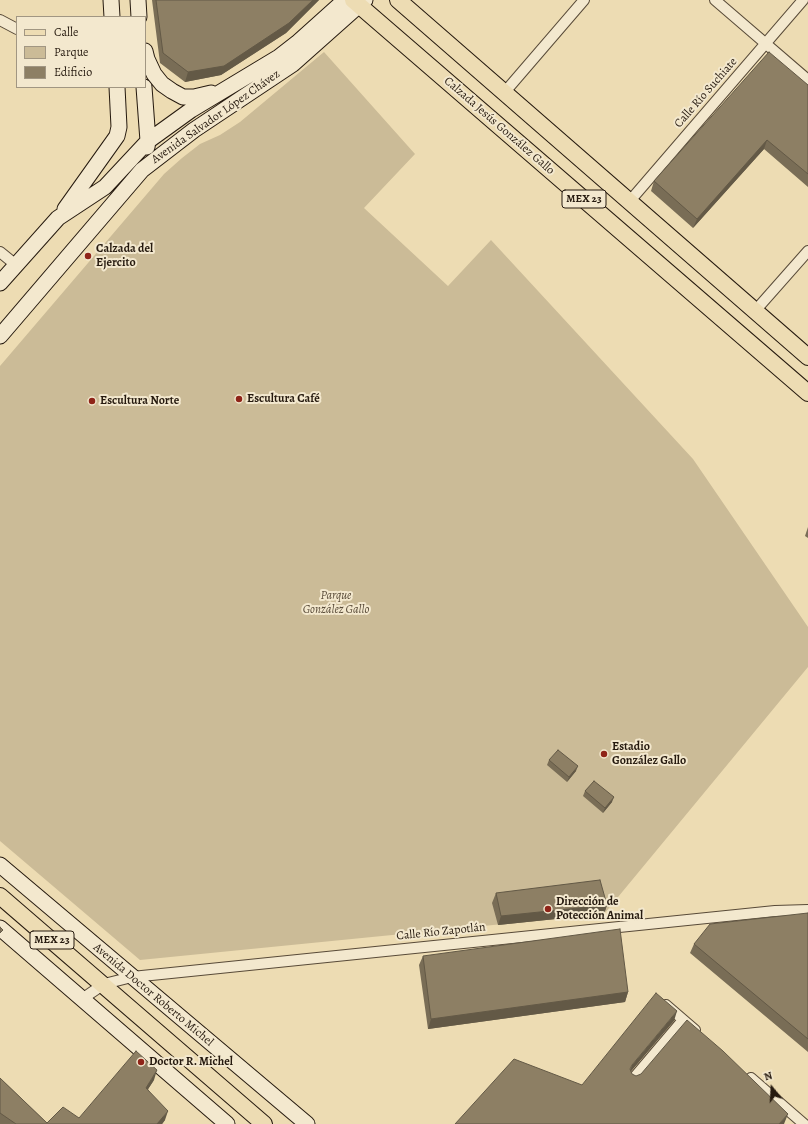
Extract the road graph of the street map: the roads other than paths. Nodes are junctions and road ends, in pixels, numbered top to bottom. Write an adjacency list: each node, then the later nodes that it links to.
1 (111, 0): 9 (main road)
2 (138, 0): 10 (main road)
3 (345, 0): 16 (main road, Avenida Salvador López Chávez)
4 (398, 0): 19 (main road, MEX 23)
5 (584, 0): 19 (street)
6 (716, 0): 13 (street)
7 (803, 0): 13 (street, Calle Río Suchiate)
8 (359, 2): 21 (main road, Avenida Salvador López Chávez); 31 (main road, Calzada Jesús González Gallo / MEX 23)
9 (112, 16)
10 (139, 16)
11 (0, 20): 12 (street)
12 (16, 28)
13 (766, 44): 15 (street); 22 (street, Calle Río Suchiate)
14 (146, 54): 16 (main road)
15 (808, 80)
16 (235, 84): 20 (main road, Avenida Salvador López Chávez)
17 (117, 88): 23 (main road)
18 (144, 88): 20 (main road)
19 (504, 93): 22 (main road, MEX 23)
20 (148, 141): 21 (main road); 23 (main road, Avenida Salvador López Chávez)
21 (142, 170): 29 (main road, Avenida Salvador López Chávez)
22 (629, 202): 28 (main road, MEX 23)
23 (58, 218): 26 (main road, Avenida Salvador López Chávez)
24 (808, 251): 28 (street)
25 (0, 252): 26 (street)
26 (16, 265): 27 (main road, Avenida Salvador López Chávez)
27 (0, 282)
28 (755, 311): 30 (main road, MEX 23)
29 (0, 336)
30 (808, 357)
31 (808, 393)
32 (0, 865): 36 (main road, Avenida Doctor Roberto Michel)
33 (0, 896): 37 (main road, Avenida Doctor Roberto Michel / MEX 23)
34 (808, 910): 36 (street, Calle Río Zapotlán)
35 (0, 928): 38 (main road)
36 (132, 977): 37 (street, Calle Río Zapotlán); 48 (main road, Avenida Doctor Roberto Michel)
37 (104, 984): 38 (street, Calle Río Zapotlán); 43 (main road, Avenida Doctor Roberto Michel / MEX 23)
38 (82, 999): 45 (main road)
39 (660, 1000): 40 (street)
40 (683, 1020): 41 (street); 44 (street)
41 (701, 1036)
42 (744, 1072): 49 (street)
43 (212, 1078): 45 (main road); 47 (main road, Avenida Doctor Roberto Michel / MEX 23)
44 (633, 1079)
45 (198, 1098): 46 (main road)
46 (227, 1124)
47 (264, 1124)
48 (307, 1124)
49 (804, 1124)

